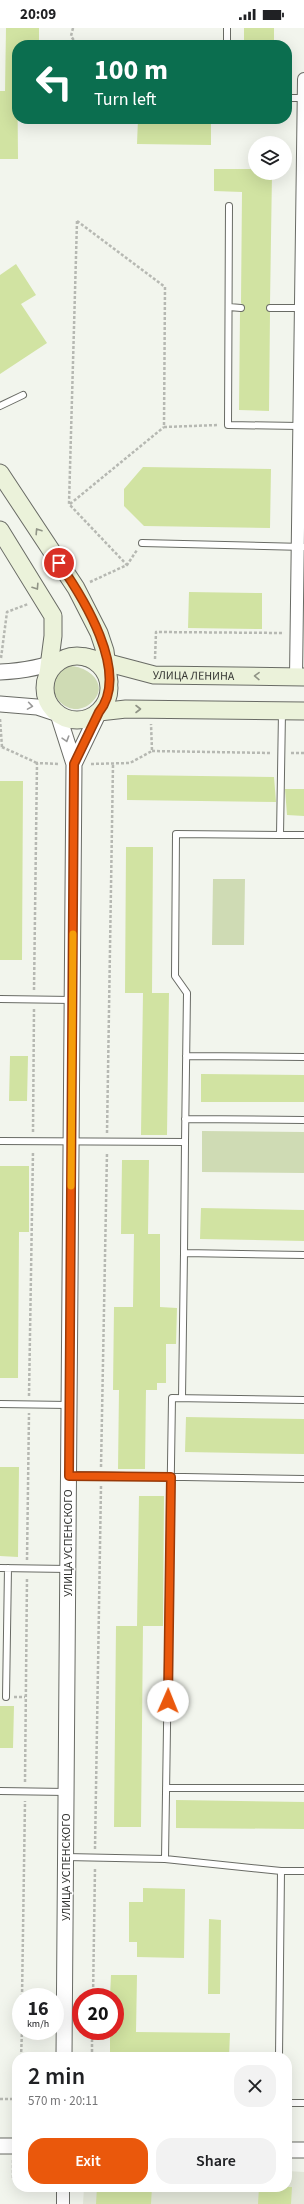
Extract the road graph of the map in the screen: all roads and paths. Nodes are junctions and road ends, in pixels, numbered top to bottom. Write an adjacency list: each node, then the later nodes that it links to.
1 (73, 28): 3 (path)
2 (227, 28): 4 (lane)
3 (74, 40)
4 (227, 40)
5 (304, 79): 7 (street)
6 (292, 98): 7 (lane)
7 (304, 98): 9 (street)
8 (229, 206): 10 (lane)
9 (303, 258): 13 (street)
10 (229, 307): 11 (lane); 17 (lane)
11 (240, 308)
12 (270, 308): 13 (lane)
13 (301, 308): 14 (street)
14 (302, 384): 18 (street)
15 (24, 395): 16 (lane)
16 (0, 406)
17 (228, 425): 18 (lane); 19 (path)
18 (299, 426): 24 (street)
19 (164, 427): 21 (path); 21 (path)
20 (0, 473): 30 (main road, one-way to 20)
21 (69, 504): 25 (path)
22 (0, 530): 29 (main road, one-way to 29)
23 (142, 543): 24 (lane)
24 (301, 547): 32 (street)
25 (127, 565)
26 (0, 626): 27 (path)
27 (5, 626)
28 (86, 657): 29 (main road); 30 (main road, УЛИЦА ЛЕНИНА); 33 (main road)
29 (56, 661): 31 (street); 38 (main road)
30 (107, 664): 32 (main road, УЛИЦА ЛЕНИНА, one-way to 30); 33 (main road)
31 (0, 672)
32 (300, 677)
33 (109, 682): 37 (main road)
34 (0, 704): 38 (street, one-way to 38)
35 (282, 710): 36 (main road); 37 (main road, one-way to 35); 42 (lane)
36 (304, 711)
37 (99, 712): 38 (main road); 46 (street)
38 (58, 714): 46 (street, one-way to 46)
39 (0, 719): 40 (path)
40 (1, 747): 44 (path)
41 (152, 751): 42 (path)
42 (281, 753): 43 (path); 48 (lane)
43 (304, 753)
44 (37, 764): 45 (path); 51 (path)
45 (45, 764)
46 (74, 764): 52 (street, УЛИЦА УСПЕНСКОГО)
47 (113, 764): 60 (path)
48 (280, 835): 49 (lane); 53 (lane)
49 (304, 835)
50 (0, 999): 51 (lane)
51 (34, 1000): 52 (lane); 58 (path)
52 (72, 1000): 59 (street, УЛИЦА УСПЕНСКОГО)
53 (186, 1056): 54 (lane); 55 (lane)
54 (304, 1056)
55 (185, 1118): 56 (lane); 61 (lane)
56 (304, 1120)
57 (0, 1141): 58 (lane)
58 (33, 1141): 59 (lane); 67 (path)
59 (71, 1141): 60 (lane); 68 (street, УЛИЦА УСПЕНСКОГО)
60 (107, 1141): 61 (lane); 70 (path)
61 (185, 1142): 62 (lane)
62 (184, 1253): 63 (lane); 64 (lane)
63 (304, 1255)
64 (182, 1398): 65 (lane); 71 (lane)
65 (304, 1400)
66 (0, 1404): 67 (lane)
67 (29, 1404): 68 (lane); 75 (path)
68 (69, 1405): 69 (street, УЛИЦА УСПЕНСКОГО)
69 (69, 1476): 70 (lane); 76 (street, УЛИЦА УСПЕНСКОГО)
70 (101, 1476): 71 (lane); 84 (path)
71 (171, 1477): 72 (lane); 78 (lane)
72 (304, 1479)
73 (0, 1568): 74 (lane)
74 (8, 1568): 75 (lane); 77 (lane)
75 (27, 1568): 76 (lane); 81 (path)
76 (68, 1568): 82 (street, УЛИЦА УСПЕНСКОГО)
77 (6, 1697)
78 (166, 1788): 79 (lane); 85 (lane)
79 (304, 1788)
80 (0, 1790): 81 (lane)
81 (25, 1791): 82 (lane); 88 (path)
82 (66, 1792): 83 (street, УЛИЦА УСПЕНСКОГО)
83 (66, 1857): 84 (lane); 93 (street, УЛИЦА УСПЕНСКОГО)
84 (95, 1858): 85 (lane); 89 (path)
85 (165, 1859): 86 (lane)
86 (281, 1871): 87 (lane); 95 (lane)
87 (304, 1871)
88 (22, 1988)
89 (93, 1988)
90 (22, 2040): 92 (path)
91 (92, 2040): 94 (path)
92 (21, 2052)
93 (64, 2052)
94 (92, 2052)
95 (280, 2052)
96 (0, 2099): 97 (path)
97 (12, 2099)
98 (292, 2102): 99 (lane)
99 (304, 2103)
100 (0, 2146): 101 (street)
101 (12, 2146)
102 (292, 2150): 103 (street)
103 (304, 2150)
104 (63, 2192): 105 (street)
105 (63, 2204)

